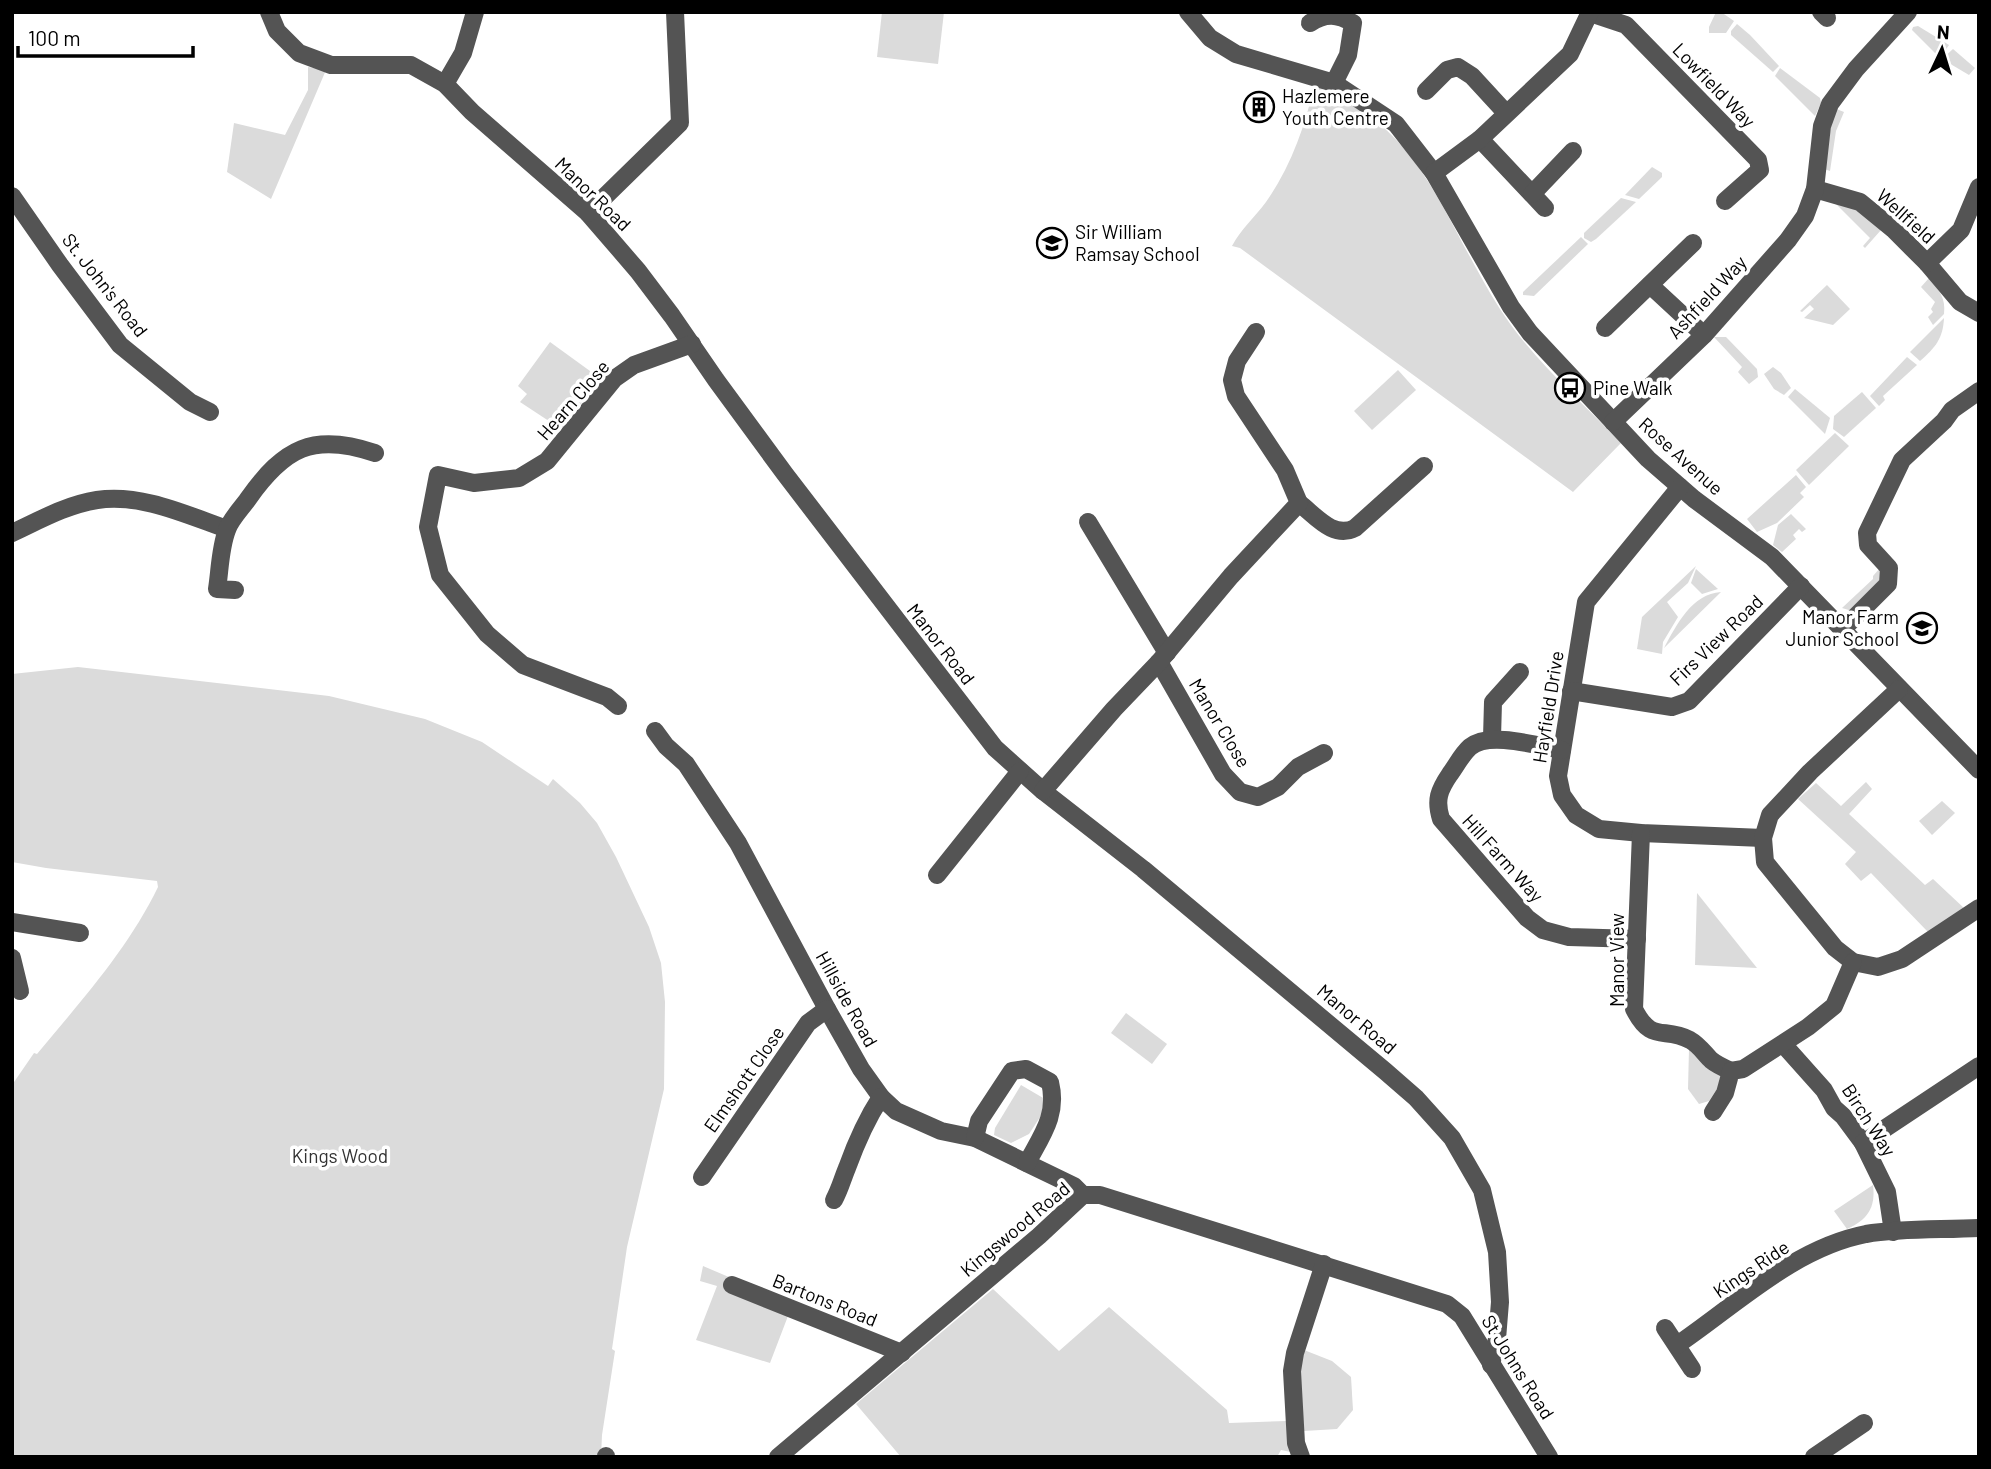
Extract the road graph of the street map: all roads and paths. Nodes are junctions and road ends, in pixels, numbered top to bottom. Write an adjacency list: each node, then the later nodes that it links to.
1 (268, 12): 10 (street, Manor Road)
2 (475, 12): 10 (street)
3 (675, 12): 22 (street)
4 (1188, 12): 9 (street, Rose Avenue)
5 (1908, 12): 17 (street, Ashfield Way)
6 (1590, 13): 12 (street, Lowfield Way); 20 (street, Lowfield Way)
7 (1356, 18): 8 (street); 9 (street)
8 (1310, 23)
9 (1334, 83): 15 (street, Rose Avenue)
10 (445, 84): 22 (street, Manor Road)
11 (1426, 91): 12 (street)
12 (1506, 113): 13 (street, Lowfield Way)
13 (1480, 139): 15 (street, Lowfield Way); 18 (street)
14 (1573, 151): 18 (street)
15 (1434, 173): 33 (street, Rose Avenue)
16 (1979, 187): 24 (street, Wellfield)
17 (1815, 189): 24 (street, Wellfield); 29 (street, Ashfield Way)
18 (1532, 194): 21 (street)
19 (12, 196): 32 (street, St. John's Road)
20 (1725, 201)
21 (1545, 208)
22 (588, 213): 30 (street, Manor Road)
23 (1693, 243): 25 (street)
24 (1927, 263): 26 (street, Wellfield)
25 (1650, 285): 27 (street); 29 (street)
26 (1979, 313)
27 (1605, 328)
28 (1256, 332): 37 (street)
29 (1704, 335): 33 (street, Ashfield Way)
30 (692, 344): 48 (street, Hearn Close); 54 (street, Manor Road)
31 (1979, 391): 43 (street)
32 (210, 412)
33 (1613, 422): 36 (street, Rose Avenue)
34 (374, 453): 39 (street)
35 (1424, 466): 37 (street)
36 (1680, 487): 41 (street, Rose Avenue); 47 (street, Hayfield Drive)
37 (1299, 503): 44 (street)
38 (1088, 522): 44 (street, Manor Close)
39 (227, 529): 40 (street); 42 (street)
40 (12, 533)
41 (1801, 586): 43 (street, Rose Avenue); 47 (street, Firs View Road)
42 (235, 590)
43 (1842, 630): 46 (street, Rose Avenue)
44 (1163, 657): 52 (street, Manor Close); 55 (street)
45 (1520, 672): 50 (street)
46 (1899, 689): 53 (street, Rose Avenue); 57 (street)
47 (1571, 691): 51 (street, Hayfield Drive)
48 (618, 706)
49 (655, 730): 66 (street, Hillside Road)
50 (1492, 738): 51 (street); 62 (street, Hill Farm Way)
51 (1562, 750): 56 (street, Hayfield Drive)
52 (1324, 753)
53 (1979, 770)
54 (1020, 771): 55 (street, Manor Road); 58 (street)
55 (1044, 792): 86 (street, Manor Road)
56 (1640, 833): 57 (street, Hayfield Drive); 62 (street, Manor View)
57 (1763, 838): 64 (street)
58 (937, 875)
59 (1979, 908): 64 (street)
60 (12, 922): 61 (street)
61 (80, 933)
62 (1637, 939): 69 (street, Manor View)
63 (12, 958): 65 (street)
64 (1853, 961): 67 (street)
65 (20, 991)
66 (827, 1009): 70 (street, Hillside Road); 75 (street, Elmshott Close)
67 (1783, 1044): 69 (street); 73 (street, Birch Way)
68 (1979, 1066): 73 (street)
69 (1731, 1071): 71 (street)
70 (881, 1097): 72 (street, Hillside Road); 77 (street)
71 (1713, 1112)
72 (975, 1138): 74 (street, Hillside Road); 74 (street)
73 (1863, 1143): 79 (street, Birch Way)
74 (1027, 1163): 76 (street, Hillside Road)
75 (702, 1177)
76 (1083, 1195): 80 (street, Kingswood Road); 85 (street, Kingswood Road)
77 (834, 1200)
78 (1979, 1228): 79 (street, Kings Ride)
79 (1893, 1232): 84 (street, Kings Ride)
80 (1324, 1264): 82 (street, Kingswood Road); 90 (street)
81 (732, 1285): 85 (street, Bartons Road)
82 (1447, 1304): 86 (street, St Johns Road)
83 (1665, 1328): 84 (street)
84 (1677, 1345): 87 (street)
85 (902, 1353): 89 (street, Kingswood Road)
86 (1491, 1365): 91 (street, St Johns Road)
87 (1692, 1369)
88 (1864, 1423): 92 (street)
89 (778, 1457)
90 (1301, 1457)
91 (1549, 1457)
92 (1814, 1457)

